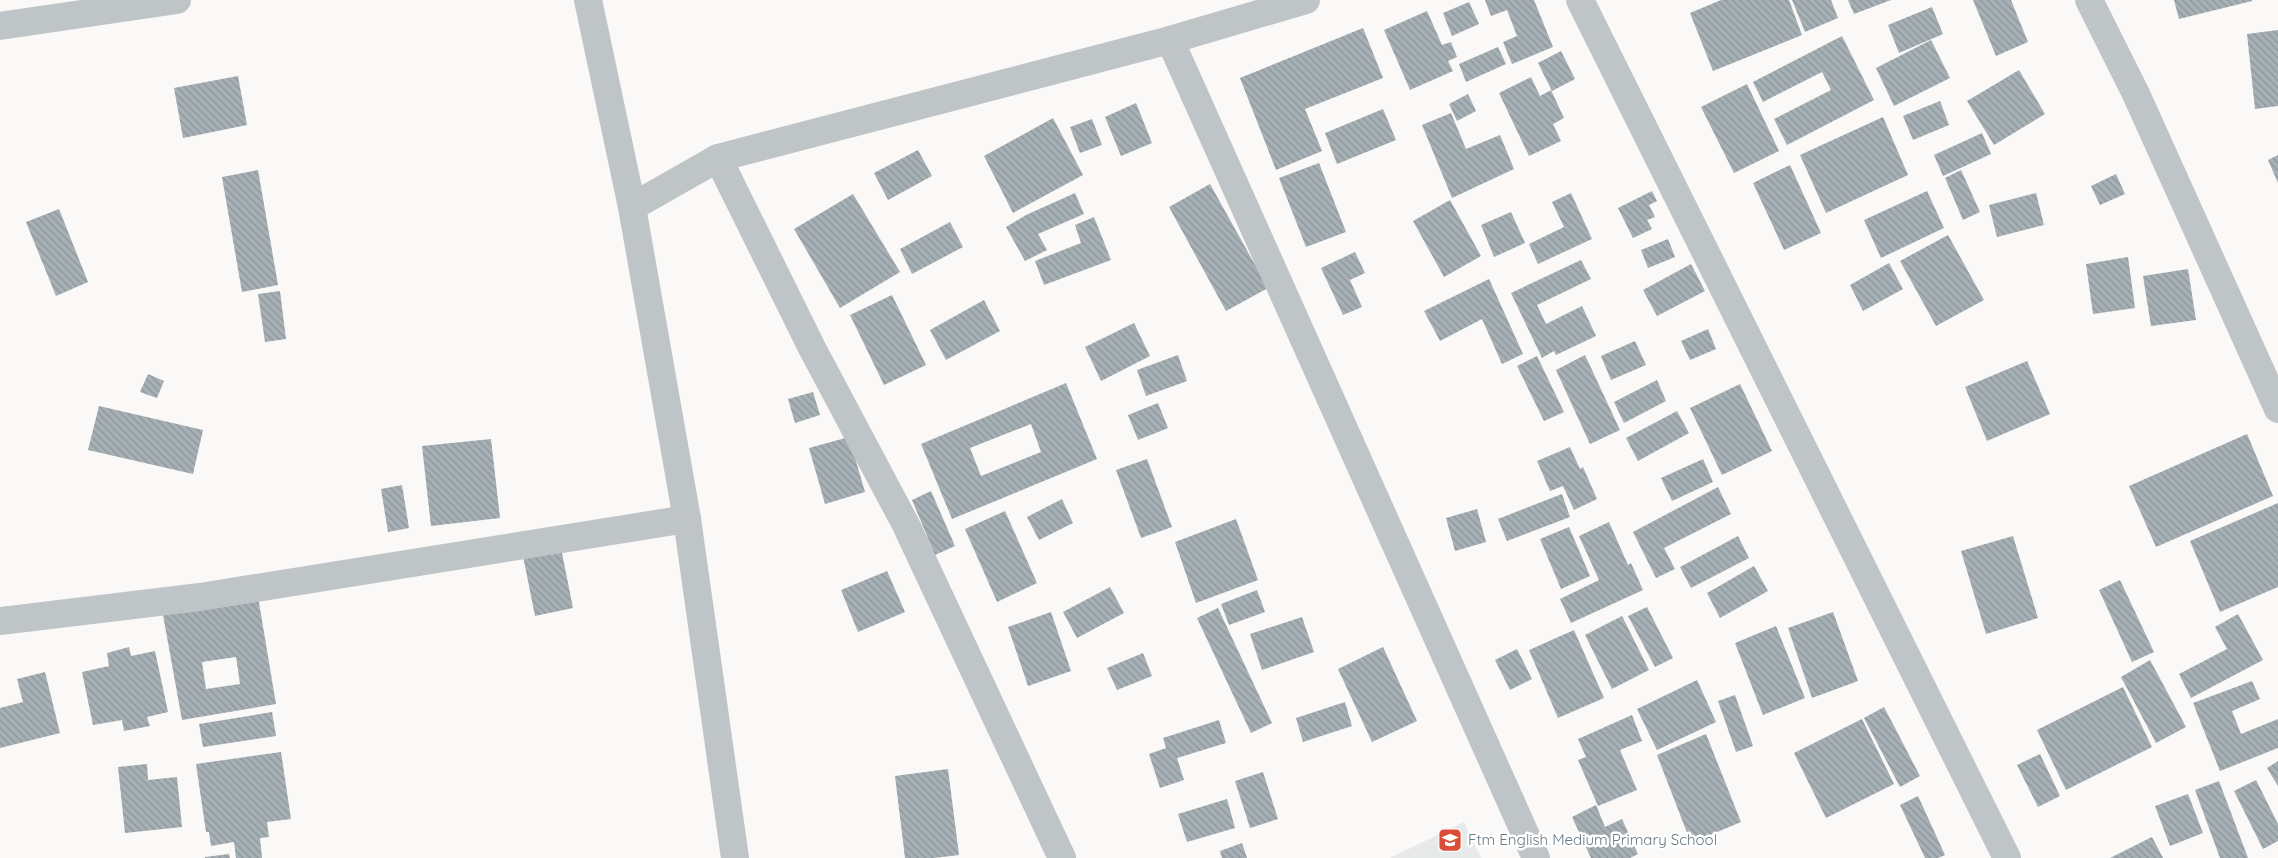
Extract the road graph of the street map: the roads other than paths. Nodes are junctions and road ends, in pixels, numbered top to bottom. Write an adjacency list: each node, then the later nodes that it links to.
1 (177, 0): 6 (street)
2 (588, 0): 9 (street)
3 (1306, 0): 7 (street)
4 (1580, 0): 16 (street)
5 (2089, 0): 10 (street)
6 (0, 26)
7 (1170, 40): 8 (street); 15 (street)
8 (718, 158): 9 (street); 14 (street)
9 (632, 207): 11 (street)
10 (2278, 409)
11 (687, 519): 12 (street); 13 (street)
12 (0, 622)
13 (735, 858)
14 (1062, 858)
15 (1536, 858)
16 (2007, 858)

